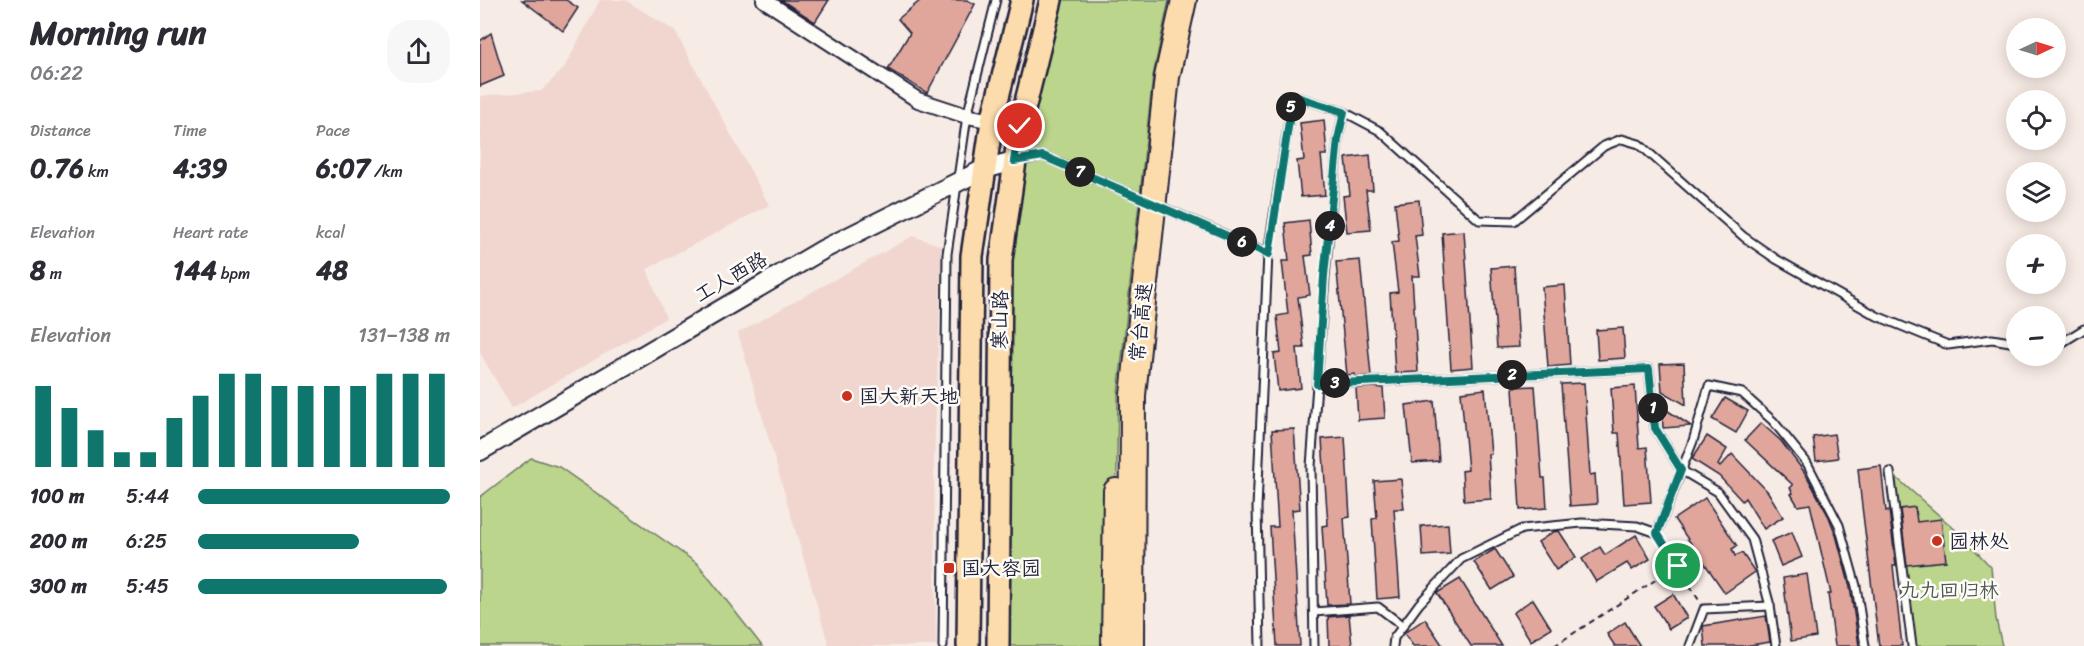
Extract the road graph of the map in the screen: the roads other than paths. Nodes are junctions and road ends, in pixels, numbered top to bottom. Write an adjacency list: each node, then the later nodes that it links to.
1 (764, 0): 8 (street)
2 (996, 0): 8 (lane)
3 (1022, 0): 9 (main road, 寒山路)
4 (1051, 0): 10 (main road, 寒山路)
5 (1168, 0): 27 (highway, 常台高速)
6 (1184, 0): 28 (highway, 常台高速)
7 (1344, 112): 13 (lane); 16 (lane); 17 (lane)
8 (967, 116): 9 (street); 12 (lane)
9 (992, 121): 11 (main road, 寒山路)
10 (1014, 161): 11 (main road, 工人西路); 13 (lane); 26 (main road, 寒山路)
11 (984, 169): 12 (main road, 工人西路); 25 (main road, 寒山路)
12 (956, 183): 18 (main road, 工人西路); 24 (lane)
13 (1269, 254): 29 (lane)
14 (2084, 329): 15 (lane)
15 (2066, 340)
16 (2006, 341)
17 (1317, 384): 19 (lane); 22 (lane)
18 (480, 451)
19 (1681, 470): 21 (lane); 23 (lane); 34 (lane)
20 (1890, 472): 35 (lane)
21 (1770, 606): 32 (lane); 33 (lane)
22 (1314, 612): 23 (lane); 30 (lane)
23 (1403, 626): 31 (lane)
24 (943, 646)
25 (968, 646)
26 (998, 646)
27 (1114, 646)
28 (1132, 646)
29 (1260, 646)
30 (1314, 646)
31 (1393, 646)
32 (1690, 646)
33 (1776, 646)
34 (1865, 646)
35 (1912, 646)

